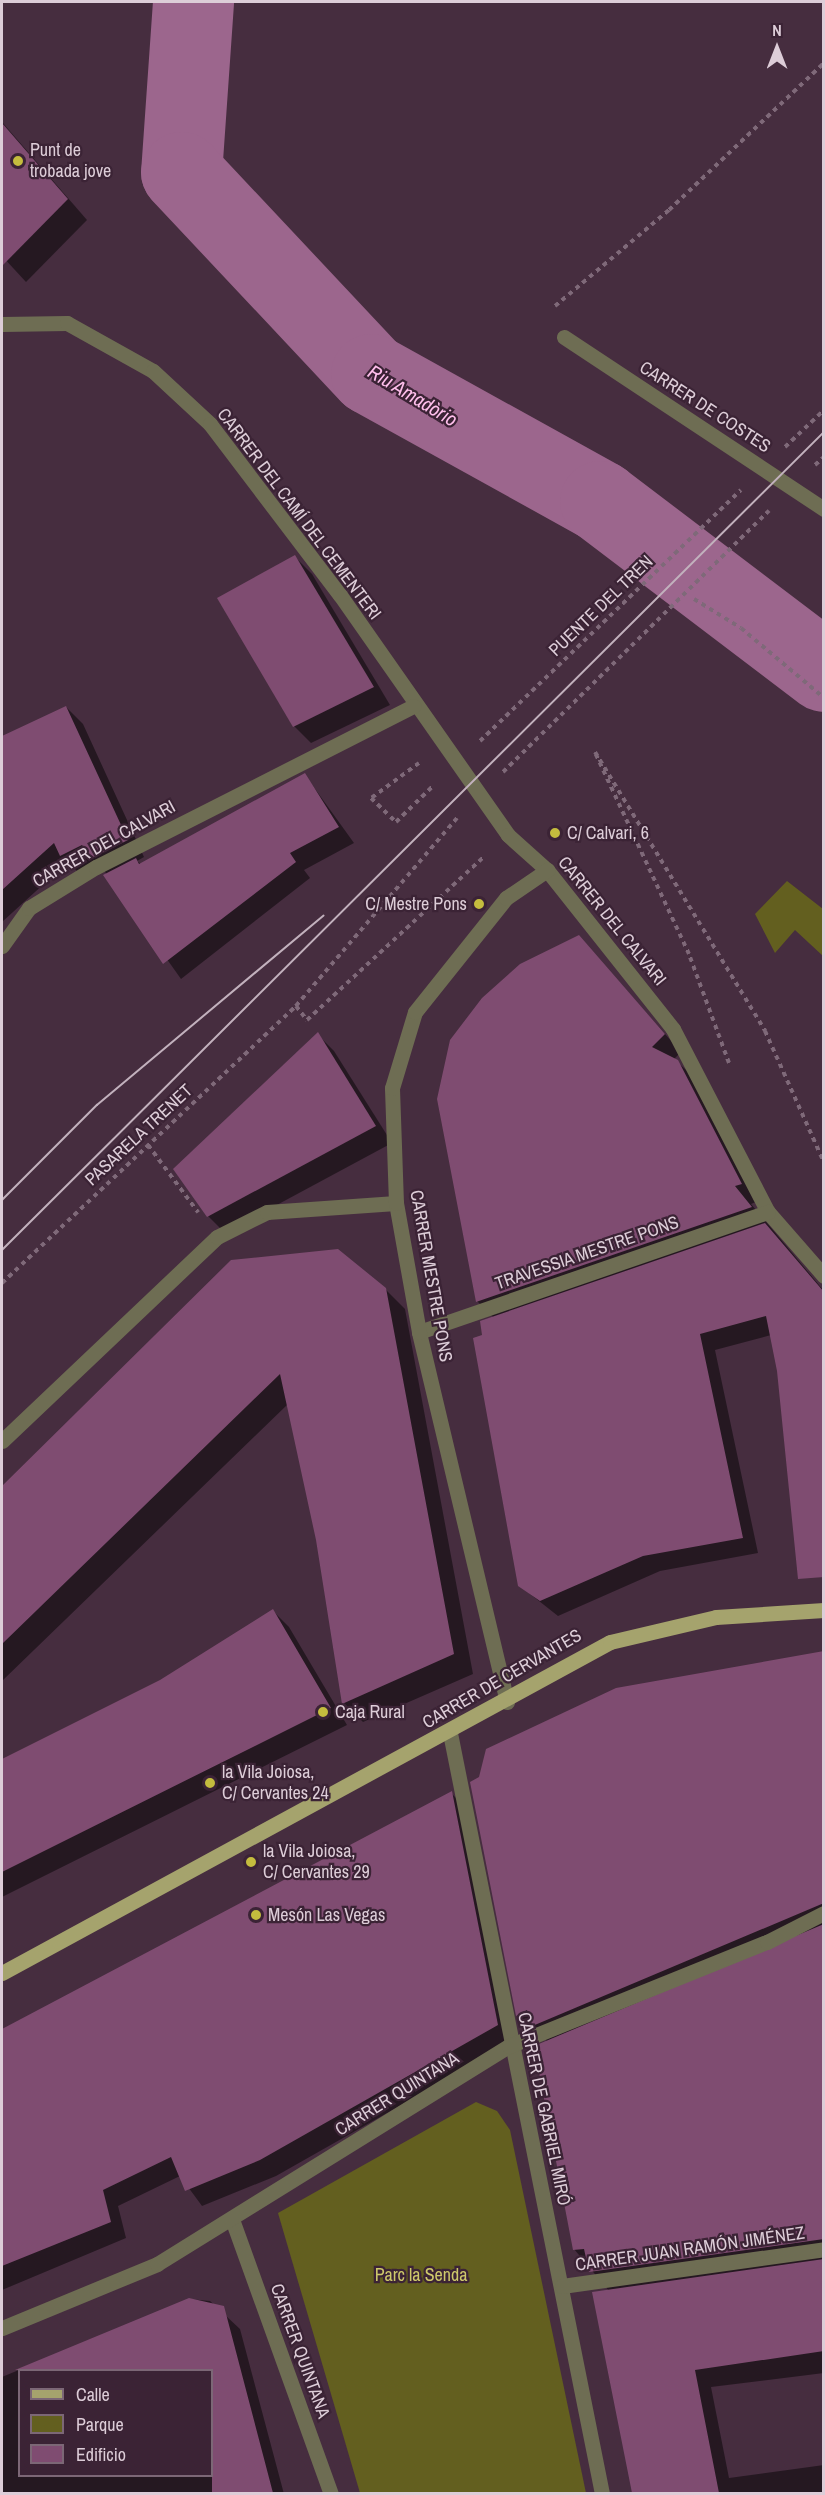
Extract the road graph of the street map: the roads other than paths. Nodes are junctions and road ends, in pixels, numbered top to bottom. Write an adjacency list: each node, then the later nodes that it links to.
1 (2, 324): 4 (street, CARRER DEL CAMÍ DEL CEMENTERI)
2 (564, 338): 3 (street, CARRER DE COSTES)
3 (824, 509)
4 (414, 706): 5 (street, CARRER DEL CALVARI); 6 (street, CARRER DEL CALVARI)
5 (548, 870): 7 (street, CARRER MESTRE PONS); 8 (street, CARRER DEL CALVARI)
6 (2, 946)
7 (396, 1203): 10 (street, CARRER MESTRE PONS); 11 (street)
8 (768, 1212): 9 (street, CARRER DEL CALVARI); 10 (street, TRAVESSIA MESTRE PONS)
9 (824, 1276)
10 (419, 1332): 13 (street, CARRER MESTRE PONS)
11 (2, 1442)
12 (824, 1610): 13 (main road, CARRER DE CERVANTES)
13 (507, 1702): 14 (main road, CARRER DE CERVANTES)
14 (450, 1733): 16 (main road, CARRER DE CERVANTES); 17 (street, CARRER DE GABRIEL MIRÓ)
15 (824, 1913): 17 (street, CARRER QUINTANA)
16 (2, 1973)
17 (509, 2046): 18 (street, CARRER QUINTANA); 20 (street, CARRER DE GABRIEL MIRÓ)
18 (233, 2222): 21 (street, CARRER QUINTANA); 22 (street, CARRER QUINTANA)
19 (824, 2249): 20 (street, CARRER JUAN RAMÓN JIMÉNEZ)
20 (562, 2286): 23 (street, CARRER DE GABRIEL MIRÓ)
21 (2, 2328)
22 (331, 2493)
23 (602, 2493)

